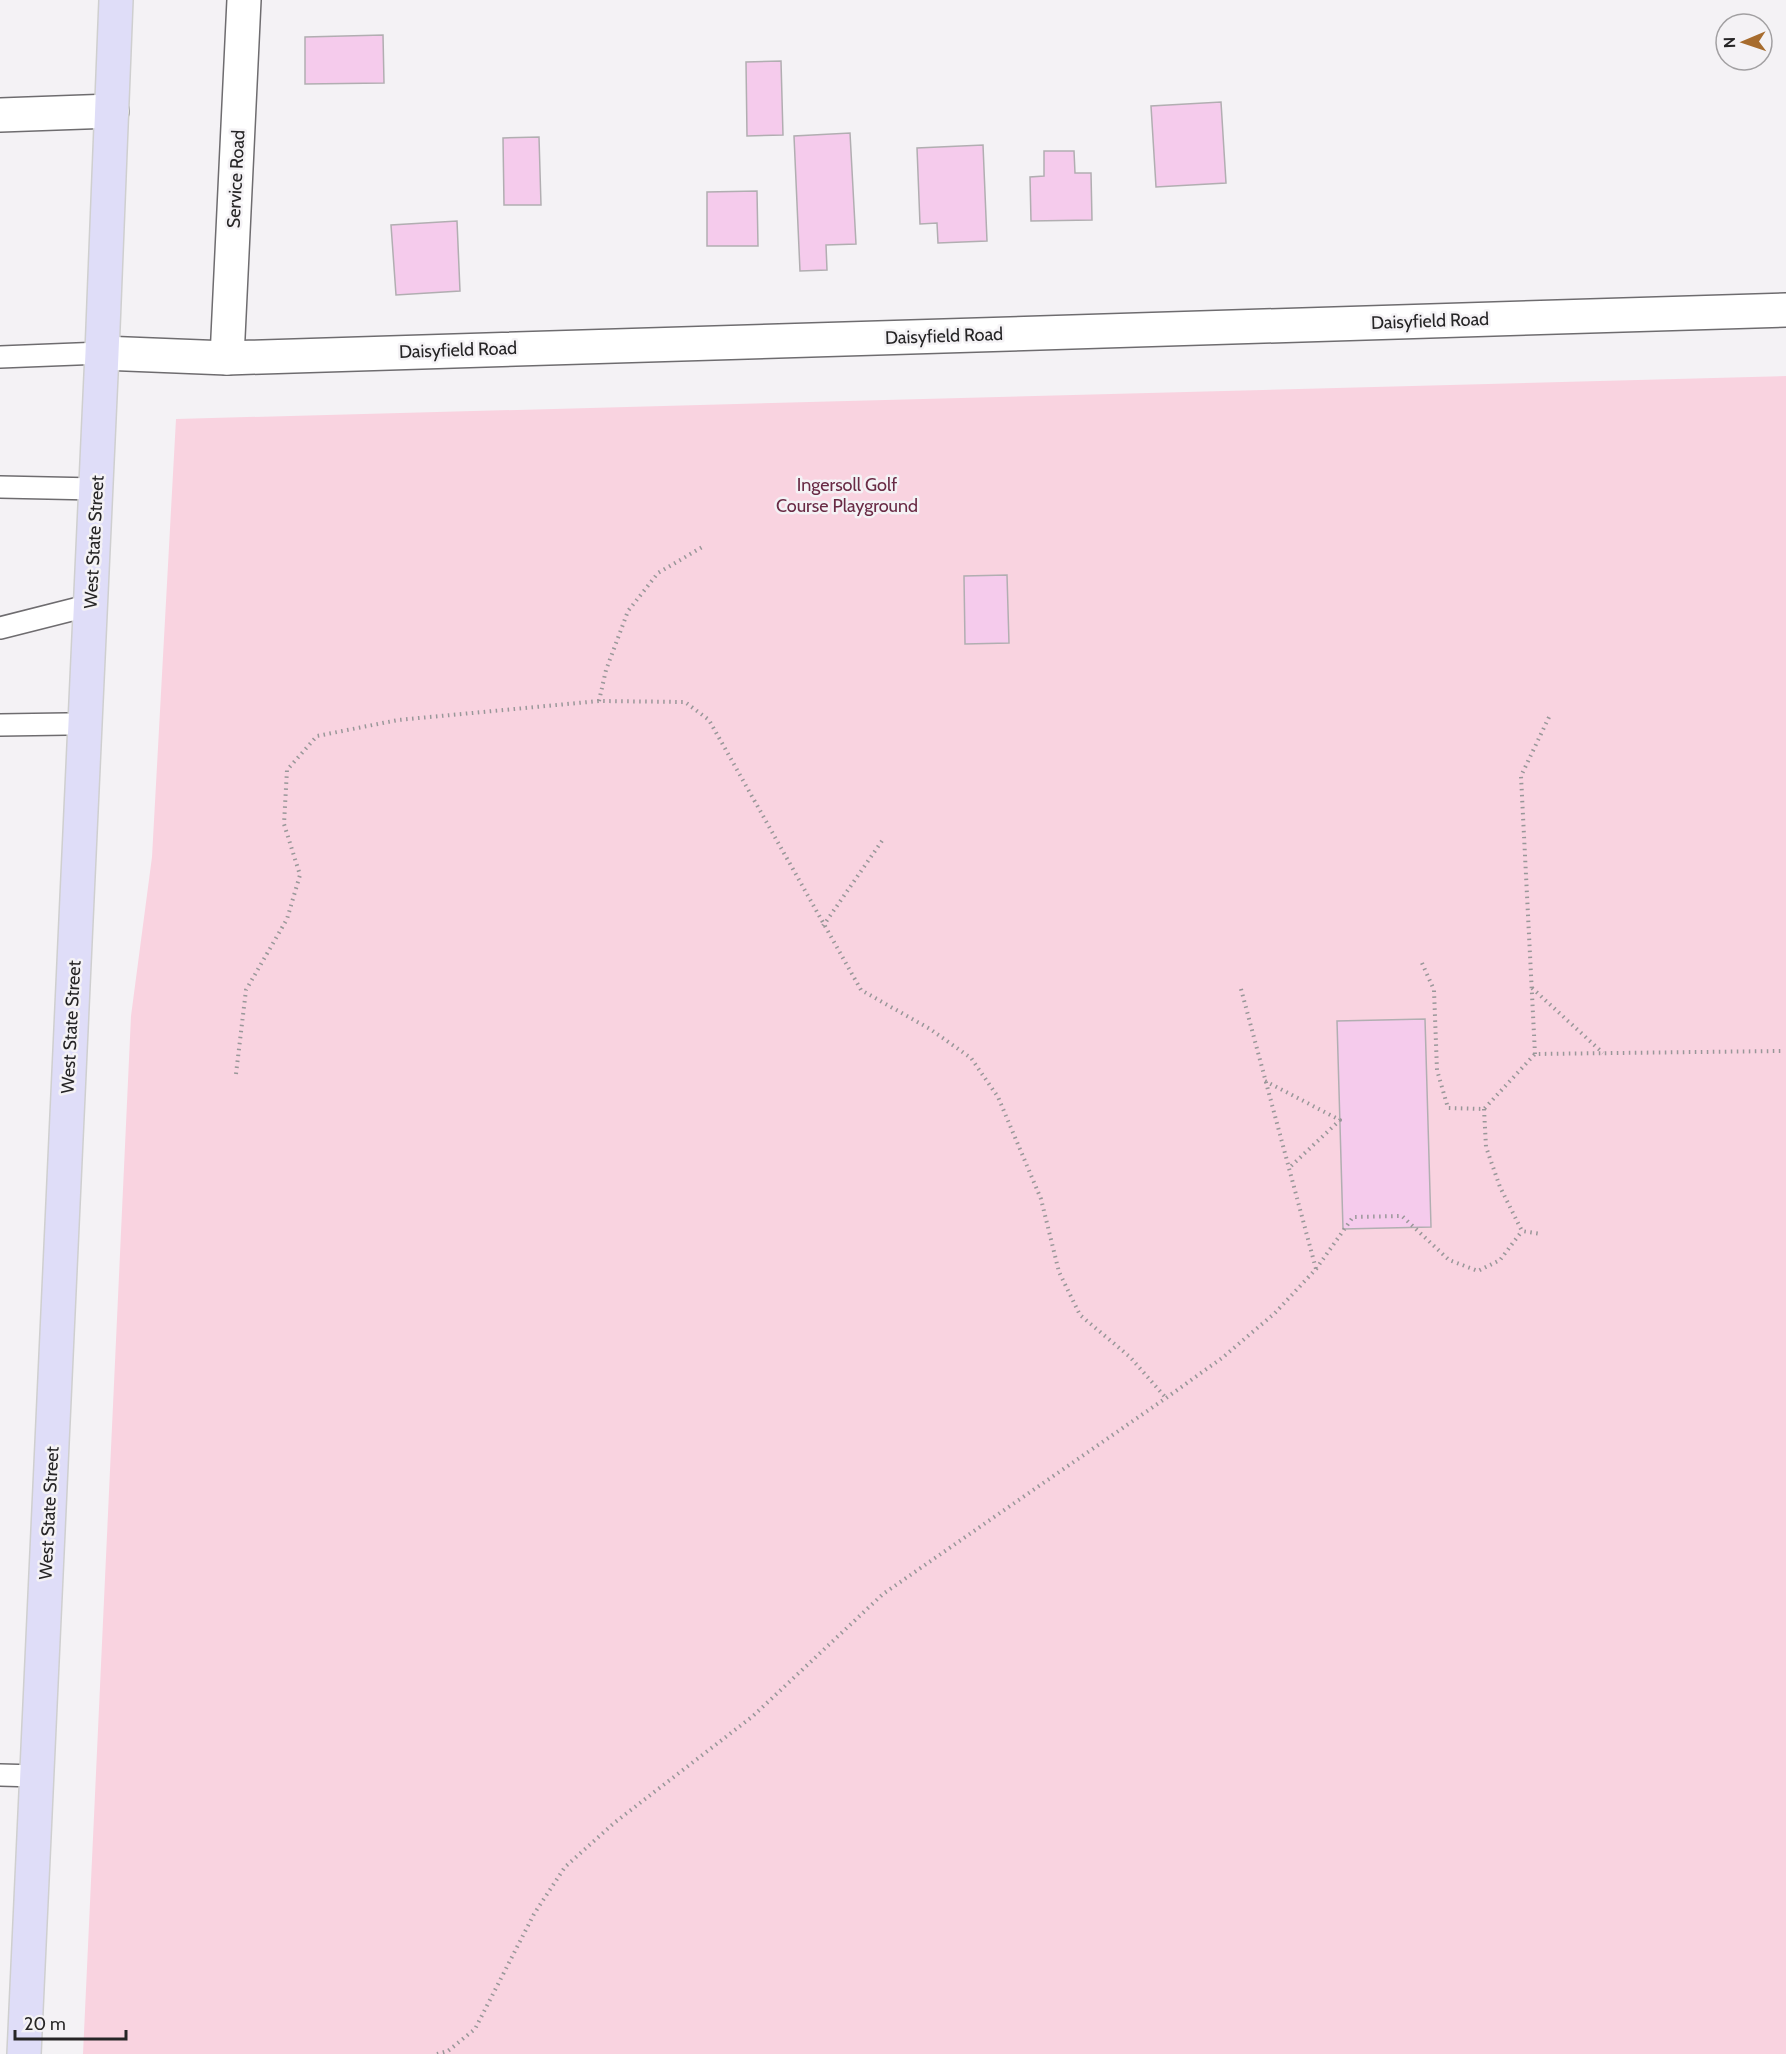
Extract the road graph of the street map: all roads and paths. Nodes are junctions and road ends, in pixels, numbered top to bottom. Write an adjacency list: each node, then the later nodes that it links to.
1 (116, 0): 3 (main road, West State Street)
2 (244, 0): 8 (street, Service Road)
3 (112, 111): 4 (street); 6 (main road, West State Street)
4 (0, 115)
5 (1786, 310): 8 (street, Daisyfield Road)
6 (102, 353): 7 (lane); 8 (street, Daisyfield Road); 10 (main road, West State Street)
7 (0, 357)
8 (227, 358)
9 (0, 487): 10 (lane)
10 (96, 489): 12 (main road, West State Street)
11 (704, 546): 14 (path)
12 (91, 605): 13 (lane); 35 (main road, West State Street)
13 (0, 628)
14 (599, 701): 19 (path); 26 (path)
15 (1550, 715): 21 (path)
16 (67, 724): 17 (lane)
17 (0, 725)
18 (884, 838): 19 (path)
19 (823, 926): 33 (path)
20 (1422, 963): 28 (path)
21 (1532, 988): 24 (path); 25 (path)
22 (1241, 989): 27 (path)
23 (1781, 1051): 24 (path)
24 (1603, 1053): 25 (path)
25 (1535, 1054): 28 (path)
26 (236, 1074)
27 (1265, 1081): 29 (path); 29 (path)
28 (1484, 1109): 30 (path)
29 (1288, 1168): 32 (path)
30 (1522, 1231): 31 (path); 32 (path)
31 (1541, 1234)
32 (1316, 1269): 33 (path)
33 (1166, 1398): 37 (path)
34 (0, 1776): 35 (lane)
35 (37, 1776): 36 (main road, West State Street)
36 (24, 2054)
37 (437, 2054)

